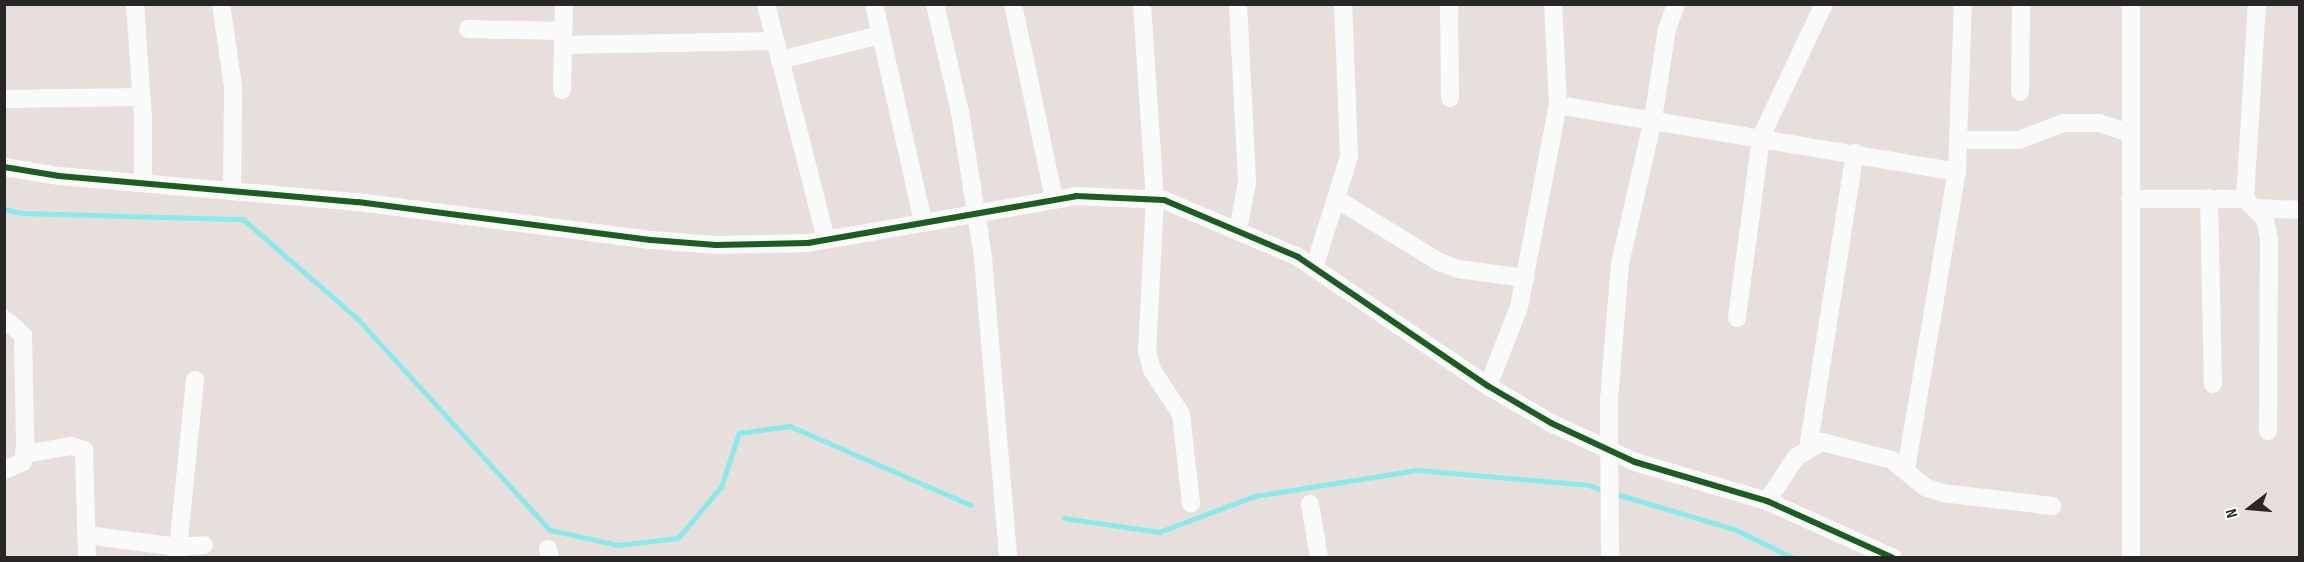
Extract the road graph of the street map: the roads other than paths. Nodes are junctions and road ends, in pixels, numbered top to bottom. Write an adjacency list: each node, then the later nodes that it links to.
1 (135, 4): 26 (street)
2 (221, 4): 38 (street)
3 (564, 4): 21 (street)
4 (766, 4): 22 (street)
5 (874, 4): 20 (street)
6 (935, 4): 70 (street)
7 (1013, 4): 40 (street)
8 (1142, 4): 41 (street)
9 (1238, 4): 47 (street)
10 (1343, 4): 43 (street)
11 (1449, 4): 27 (street)
12 (1553, 4): 29 (street)
13 (1676, 4): 30 (street)
14 (1824, 4): 32 (street)
15 (1962, 4): 33 (street)
16 (2021, 4): 25 (street)
17 (2131, 4): 31 (street)
18 (2257, 4): 44 (street)
19 (468, 29): 21 (street)
20 (880, 34): 23 (street); 46 (street)
21 (563, 38): 22 (street); 24 (street)
22 (776, 41): 23 (street)
23 (780, 60): 48 (street)
24 (562, 90)
25 (2020, 92)
26 (141, 97): 28 (street); 37 (street)
27 (1450, 98)
28 (4, 99)
29 (1558, 105): 30 (street); 50 (street)
30 (1653, 119): 32 (street); 67 (street)
31 (2130, 133): 33 (street); 42 (street)
32 (1761, 136): 34 (street); 51 (street)
33 (1959, 140): 36 (street)
34 (1855, 153): 36 (street); 57 (street)
35 (4, 166): 37 (street)
36 (1957, 172): 60 (street)
37 (143, 183): 38 (street)
38 (232, 191): 48 (street)
39 (2209, 198): 42 (street); 44 (street); 54 (street)
40 (1054, 199): 41 (street); 46 (street)
41 (1155, 199): 47 (street); 62 (street)
42 (2130, 199): 73 (street)
43 (1338, 200): 49 (street); 50 (street)
44 (2250, 203): 45 (street); 56 (street)
45 (2300, 210)
46 (923, 222): 48 (street)
47 (1238, 230): 49 (street)
48 (826, 239)
49 (1314, 268): 55 (street)
50 (1525, 278): 55 (street)
51 (1737, 318)
52 (4, 319): 58 (street)
53 (195, 380): 68 (street)
54 (2213, 384)
55 (1488, 386): 61 (street)
56 (2268, 431)
57 (1808, 449): 60 (street); 61 (street)
58 (25, 454): 59 (street); 65 (street)
59 (4, 470)
60 (1906, 470): 64 (street)
61 (1767, 501): 72 (street)
62 (1191, 503)
63 (1310, 504): 71 (street)
64 (2052, 506)
65 (87, 535): 68 (street); 69 (street)
66 (204, 545): 68 (street)
67 (1609, 549)
68 (177, 552)
69 (87, 558)
70 (1008, 558)
71 (1319, 558)
72 (1893, 558)
73 (2132, 558)

